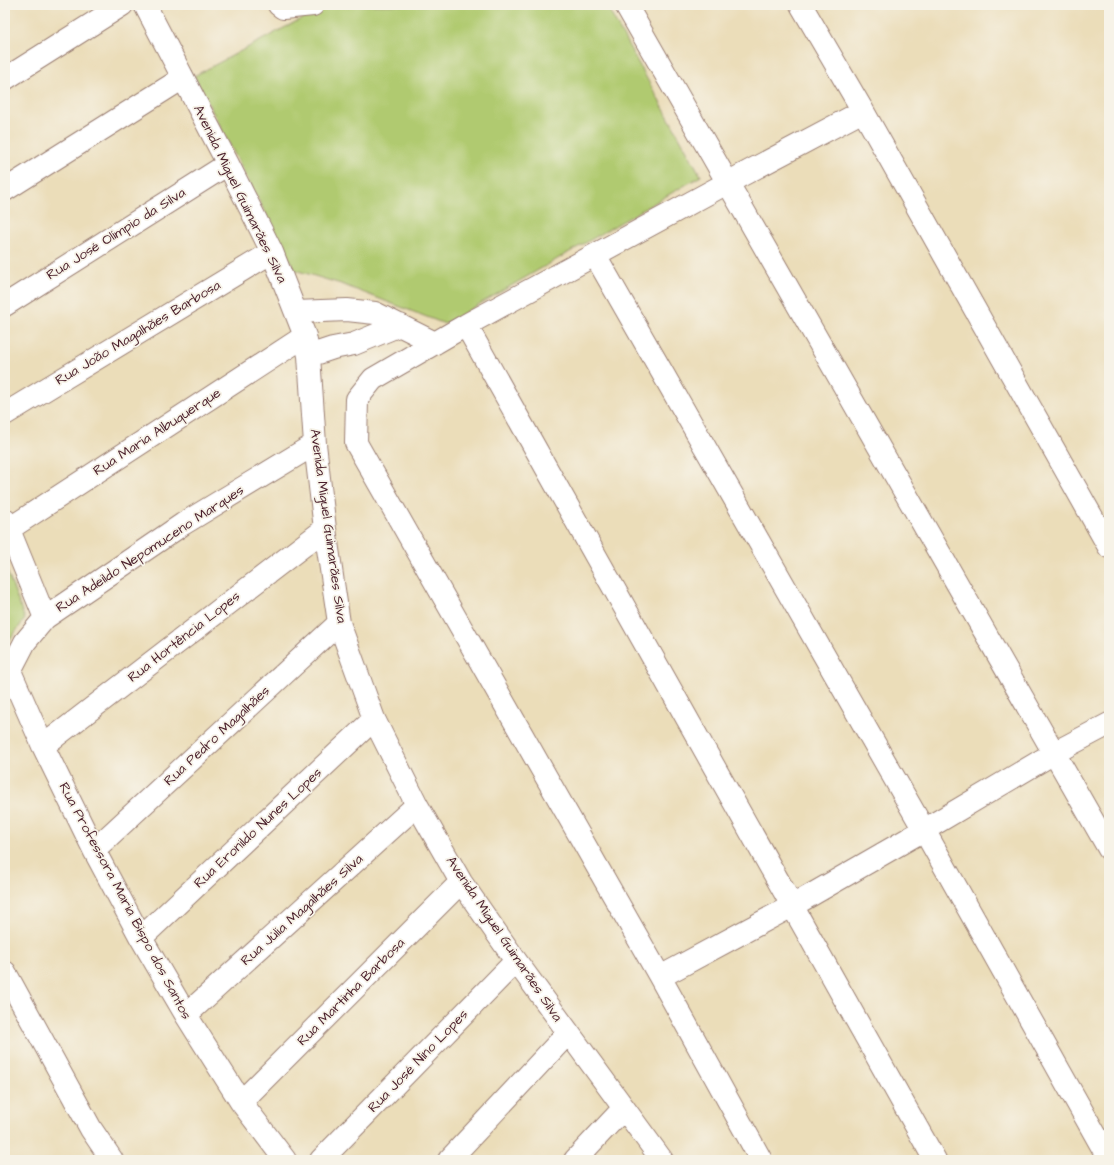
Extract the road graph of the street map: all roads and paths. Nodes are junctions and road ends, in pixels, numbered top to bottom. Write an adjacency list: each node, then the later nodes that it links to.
1 (122, 5): 8 (street)
2 (145, 5): 7 (street, Avenida Miguel Guimarães Silva)
3 (279, 5): 4 (street)
4 (314, 5)
5 (626, 5): 11 (street)
6 (801, 5): 9 (street)
7 (183, 78): 10 (street, Avenida Miguel Guimarães Silva); 12 (street)
8 (5, 79)
9 (863, 111): 11 (street); 25 (street)
10 (228, 164): 13 (street, Avenida Miguel Guimarães Silva); 15 (street, Rua José Olímpio da Silva)
11 (727, 183): 14 (street); 32 (street)
12 (5, 190)
13 (272, 252): 16 (street, Avenida Miguel Guimarães Silva); 21 (street, Rua João Magalhães Barbosa)
14 (595, 255): 18 (street); 34 (street)
15 (5, 305)
16 (296, 312): 17 (street); 20 (street, Avenida Miguel Guimarães Silva)
17 (400, 325): 19 (street); 20 (street, Rua Maria Albuquerque)
18 (466, 325): 19 (street); 38 (street)
19 (436, 343): 42 (street)
20 (307, 346): 22 (street, Avenida Miguel Guimarães Silva); 23 (street, Rua Maria Albuquerque)
21 (5, 414)
22 (315, 444): 24 (street, Avenida Miguel Guimarães Silva); 26 (street, Rua Adeildo Nepomuceno Marques)
23 (7, 525): 26 (street)
24 (325, 529): 27 (street, Avenida Miguel Guimarães Silva); 31 (street, Rua Hortência Lopes)
25 (1109, 547)
26 (45, 618): 28 (street, Rua Adeildo Nepomuceno Marques)
27 (340, 623): 29 (street, Avenida Miguel Guimarães Silva); 36 (street, Rua Pedro Magalhães)
28 (8, 673): 31 (street, Rua Professora Maria Bispo dos Santos)
29 (374, 719): 33 (street, Avenida Miguel Guimarães Silva); 39 (street, Rua Eronildo Nunes Lopes)
30 (1109, 724): 32 (street)
31 (43, 746): 36 (street, Rua Professora Maria Bispo dos Santos)
32 (1054, 753): 34 (street); 35 (street)
33 (418, 805): 37 (street, Avenida Miguel Guimarães Silva); 43 (street, Rua Júlia Magalhães Silva)
34 (924, 830): 38 (street); 47 (street)
35 (1109, 849)
36 (94, 850): 39 (street, Rua Professora Maria Bispo dos Santos)
37 (461, 882): 40 (street, Avenida Miguel Guimarães Silva); 45 (street, Rua Martinha Barbosa)
38 (792, 906): 42 (street); 55 (street)
39 (141, 938): 43 (street, Rua Professora Maria Bispo dos Santos)
40 (516, 961): 44 (street, Avenida Miguel Guimarães Silva); 50 (street, Rua José Nino Lopes)
41 (5, 972): 48 (street)
42 (660, 977): 54 (street)
43 (186, 1015): 45 (street, Rua Professora Maria Bispo dos Santos)
44 (568, 1033): 46 (street, Avenida Miguel Guimarães Silva); 51 (street)
45 (241, 1102): 49 (street, Rua Professora Maria Bispo dos Santos)
46 (624, 1108): 52 (street); 53 (street, Avenida Miguel Guimarães Silva)
47 (1109, 1159)
48 (112, 1160)
49 (285, 1160)
50 (321, 1160)
51 (449, 1160)
52 (575, 1160)
53 (662, 1160)
54 (761, 1160)
55 (935, 1160)

